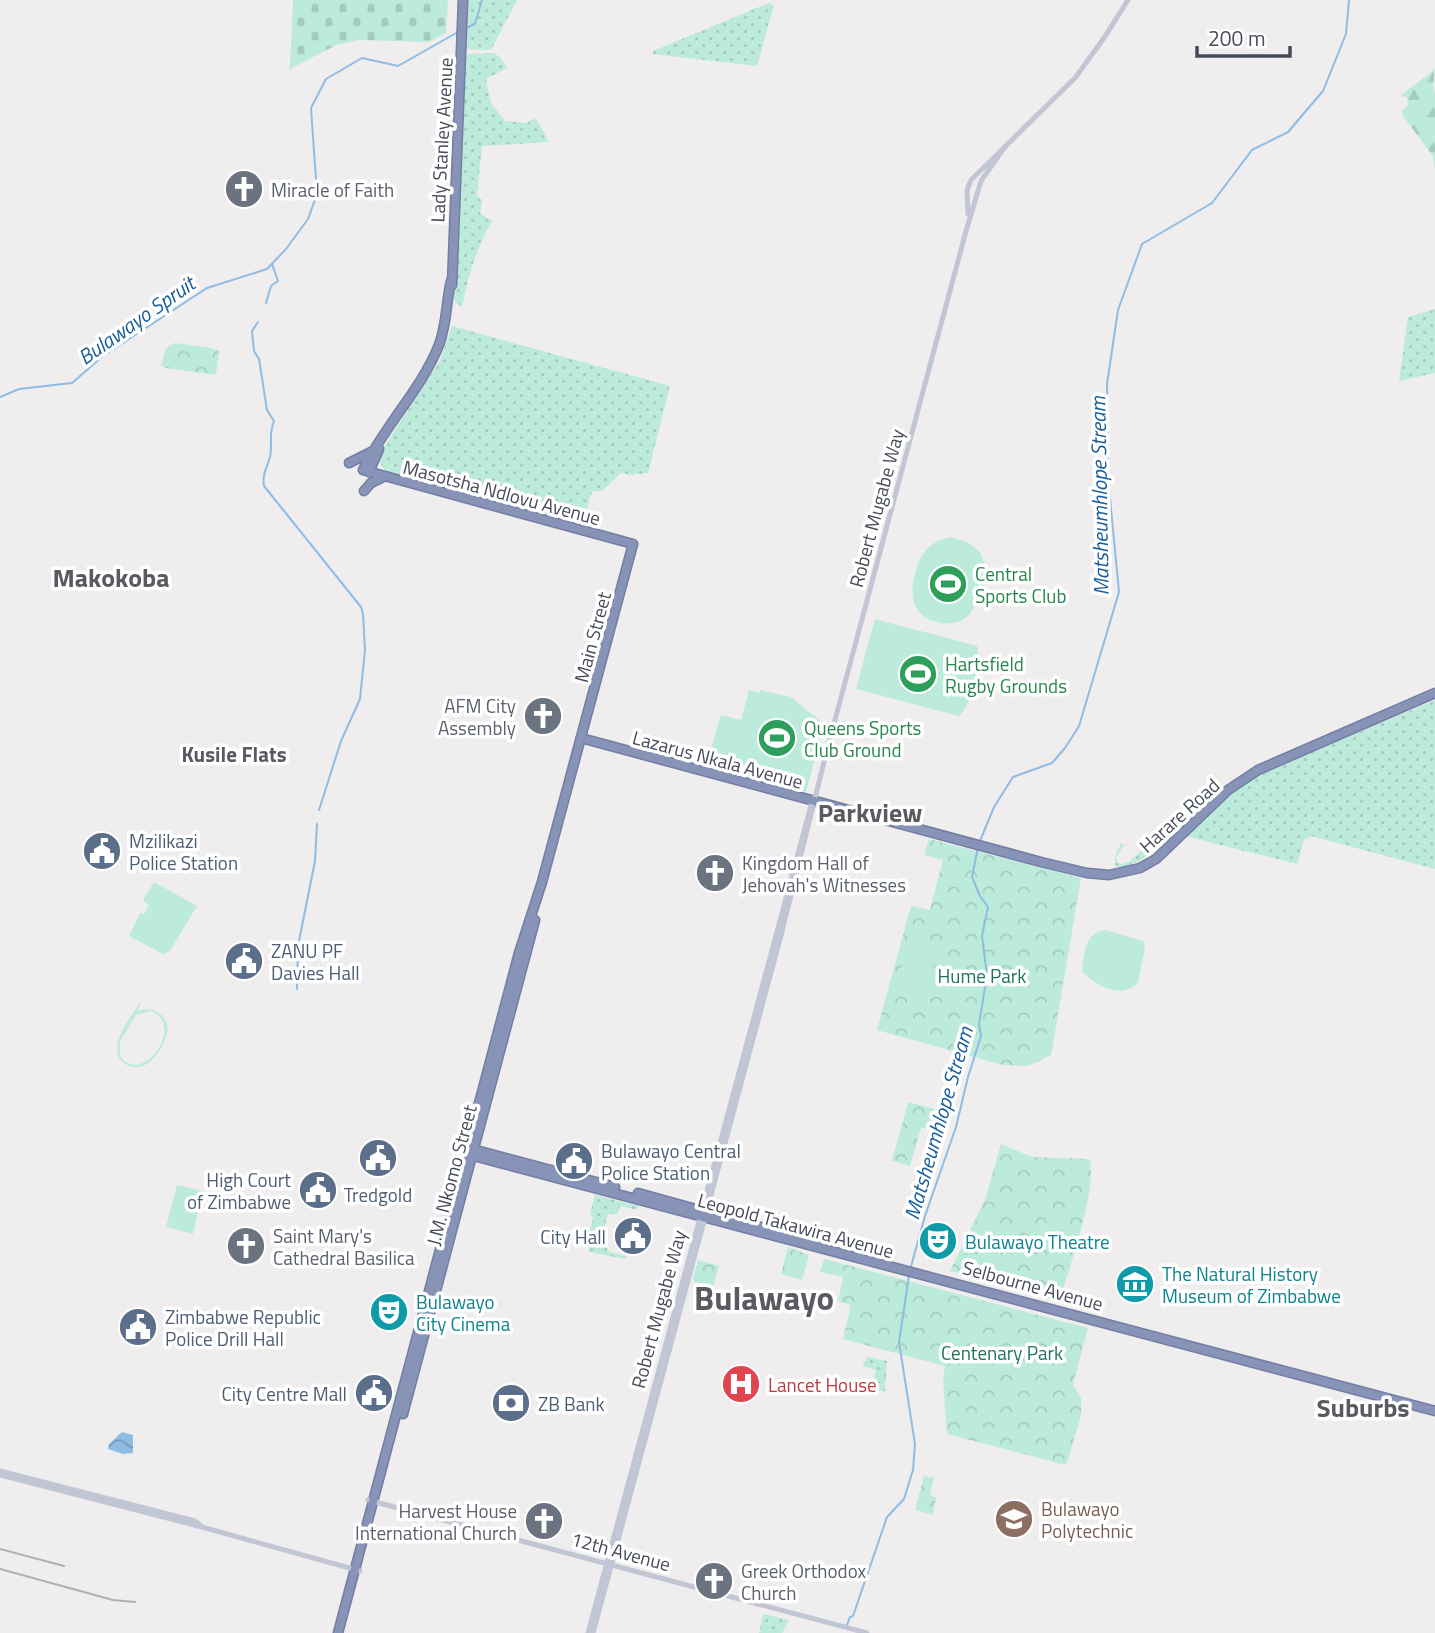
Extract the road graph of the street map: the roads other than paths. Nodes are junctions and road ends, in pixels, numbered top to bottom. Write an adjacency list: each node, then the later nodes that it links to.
1 (463, 0): 5 (highway, Lady Stanley Avenue)
2 (1128, 0): 3 (main road)
3 (1004, 148): 4 (main road, Robert Mugabe Way); 4 (main road, Robert Mugabe Way)
4 (965, 231): 13 (main road, Robert Mugabe Way)
5 (375, 451): 6 (highway); 7 (highway, Lady Stanley Avenue); 8 (highway)
6 (349, 463)
7 (366, 471): 8 (highway, Masotsha Ndlovu Avenue)
8 (385, 477): 9 (highway); 10 (highway, Masotsha Ndlovu Avenue)
9 (364, 491)
10 (633, 544): 12 (highway, Main Street)
11 (1435, 693): 14 (highway, Harare Road)
12 (583, 738): 13 (highway, Lazarus Nkala Avenue); 15 (highway, J.M. Nkomo Street)
13 (815, 798): 14 (highway, Lazarus Nkala Avenue); 16 (main road, Robert Mugabe Way)
14 (929, 832)
15 (470, 1152): 16 (highway, Leopold Takawira Avenue); 20 (highway, J.M. Nkomo Street)
16 (703, 1214): 17 (highway, Leopold Takawira Avenue); 21 (main road, Robert Mugabe Way)
17 (911, 1271): 18 (highway, Selbourne Avenue)
18 (1435, 1411)
19 (0, 1473): 22 (main road)
20 (373, 1502): 21 (main road, 12th Avenue); 22 (highway, J.M. Nkomo Street)
21 (609, 1564): 24 (main road, Robert Mugabe Way); 25 (main road, 12th Avenue)
22 (358, 1570): 23 (highway, J.M. Nkomo Street)
23 (341, 1633)
24 (591, 1633)
25 (867, 1633)

